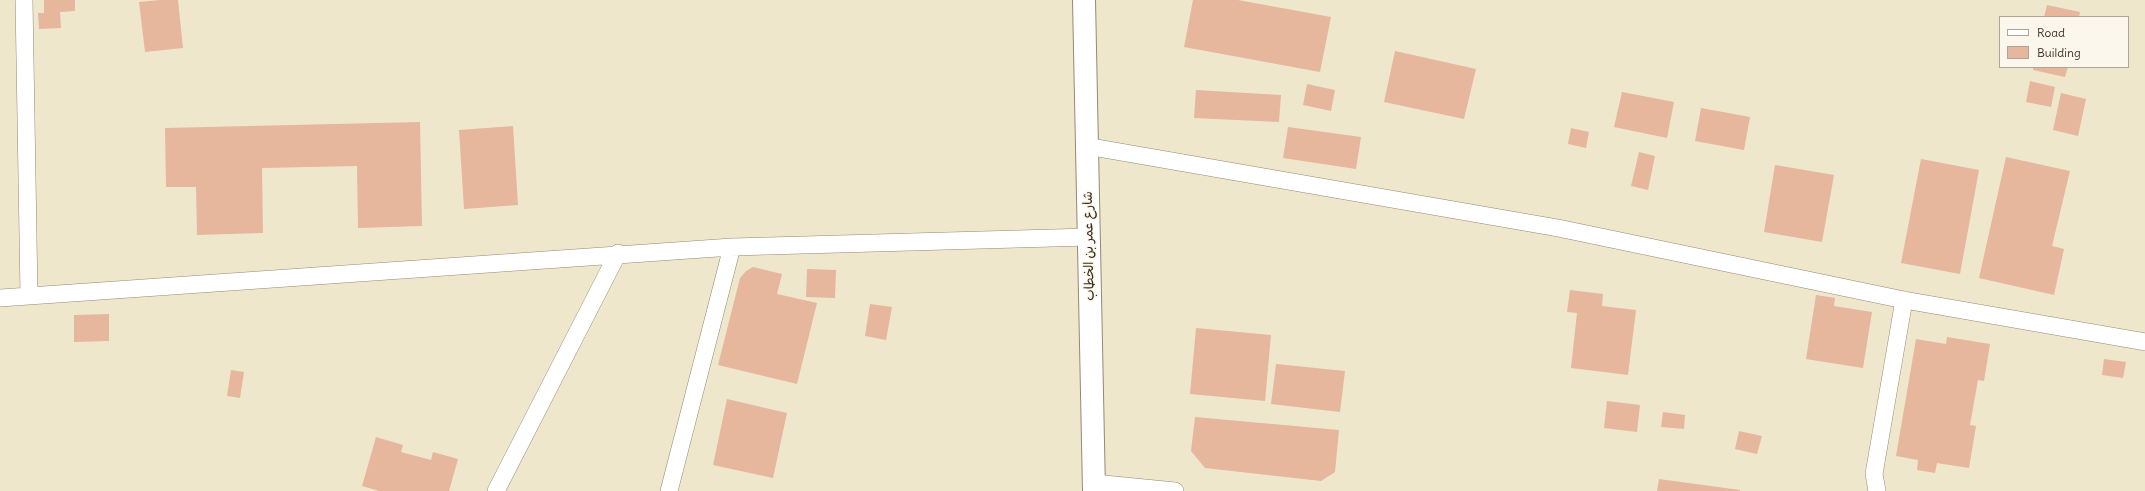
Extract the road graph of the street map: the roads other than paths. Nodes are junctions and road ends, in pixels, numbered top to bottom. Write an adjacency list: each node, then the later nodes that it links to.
1 (24, 0): 7 (lane)
2 (1084, 0): 3 (main road, شارع عمر بن الخطاب)
3 (1086, 146): 4 (main road, شارع عمر بن الخطاب); 9 (lane)
4 (1089, 237): 5 (lane); 11 (main road, شارع عمر بن الخطاب)
5 (732, 247): 6 (lane); 13 (lane)
6 (618, 254): 7 (lane); 12 (lane)
7 (29, 296): 8 (lane)
8 (0, 298)
9 (1904, 300): 10 (lane); 15 (lane)
10 (2145, 342)
11 (1094, 487): 14 (lane)
12 (496, 491)
13 (669, 491)
14 (1175, 491)
15 (1877, 491)

